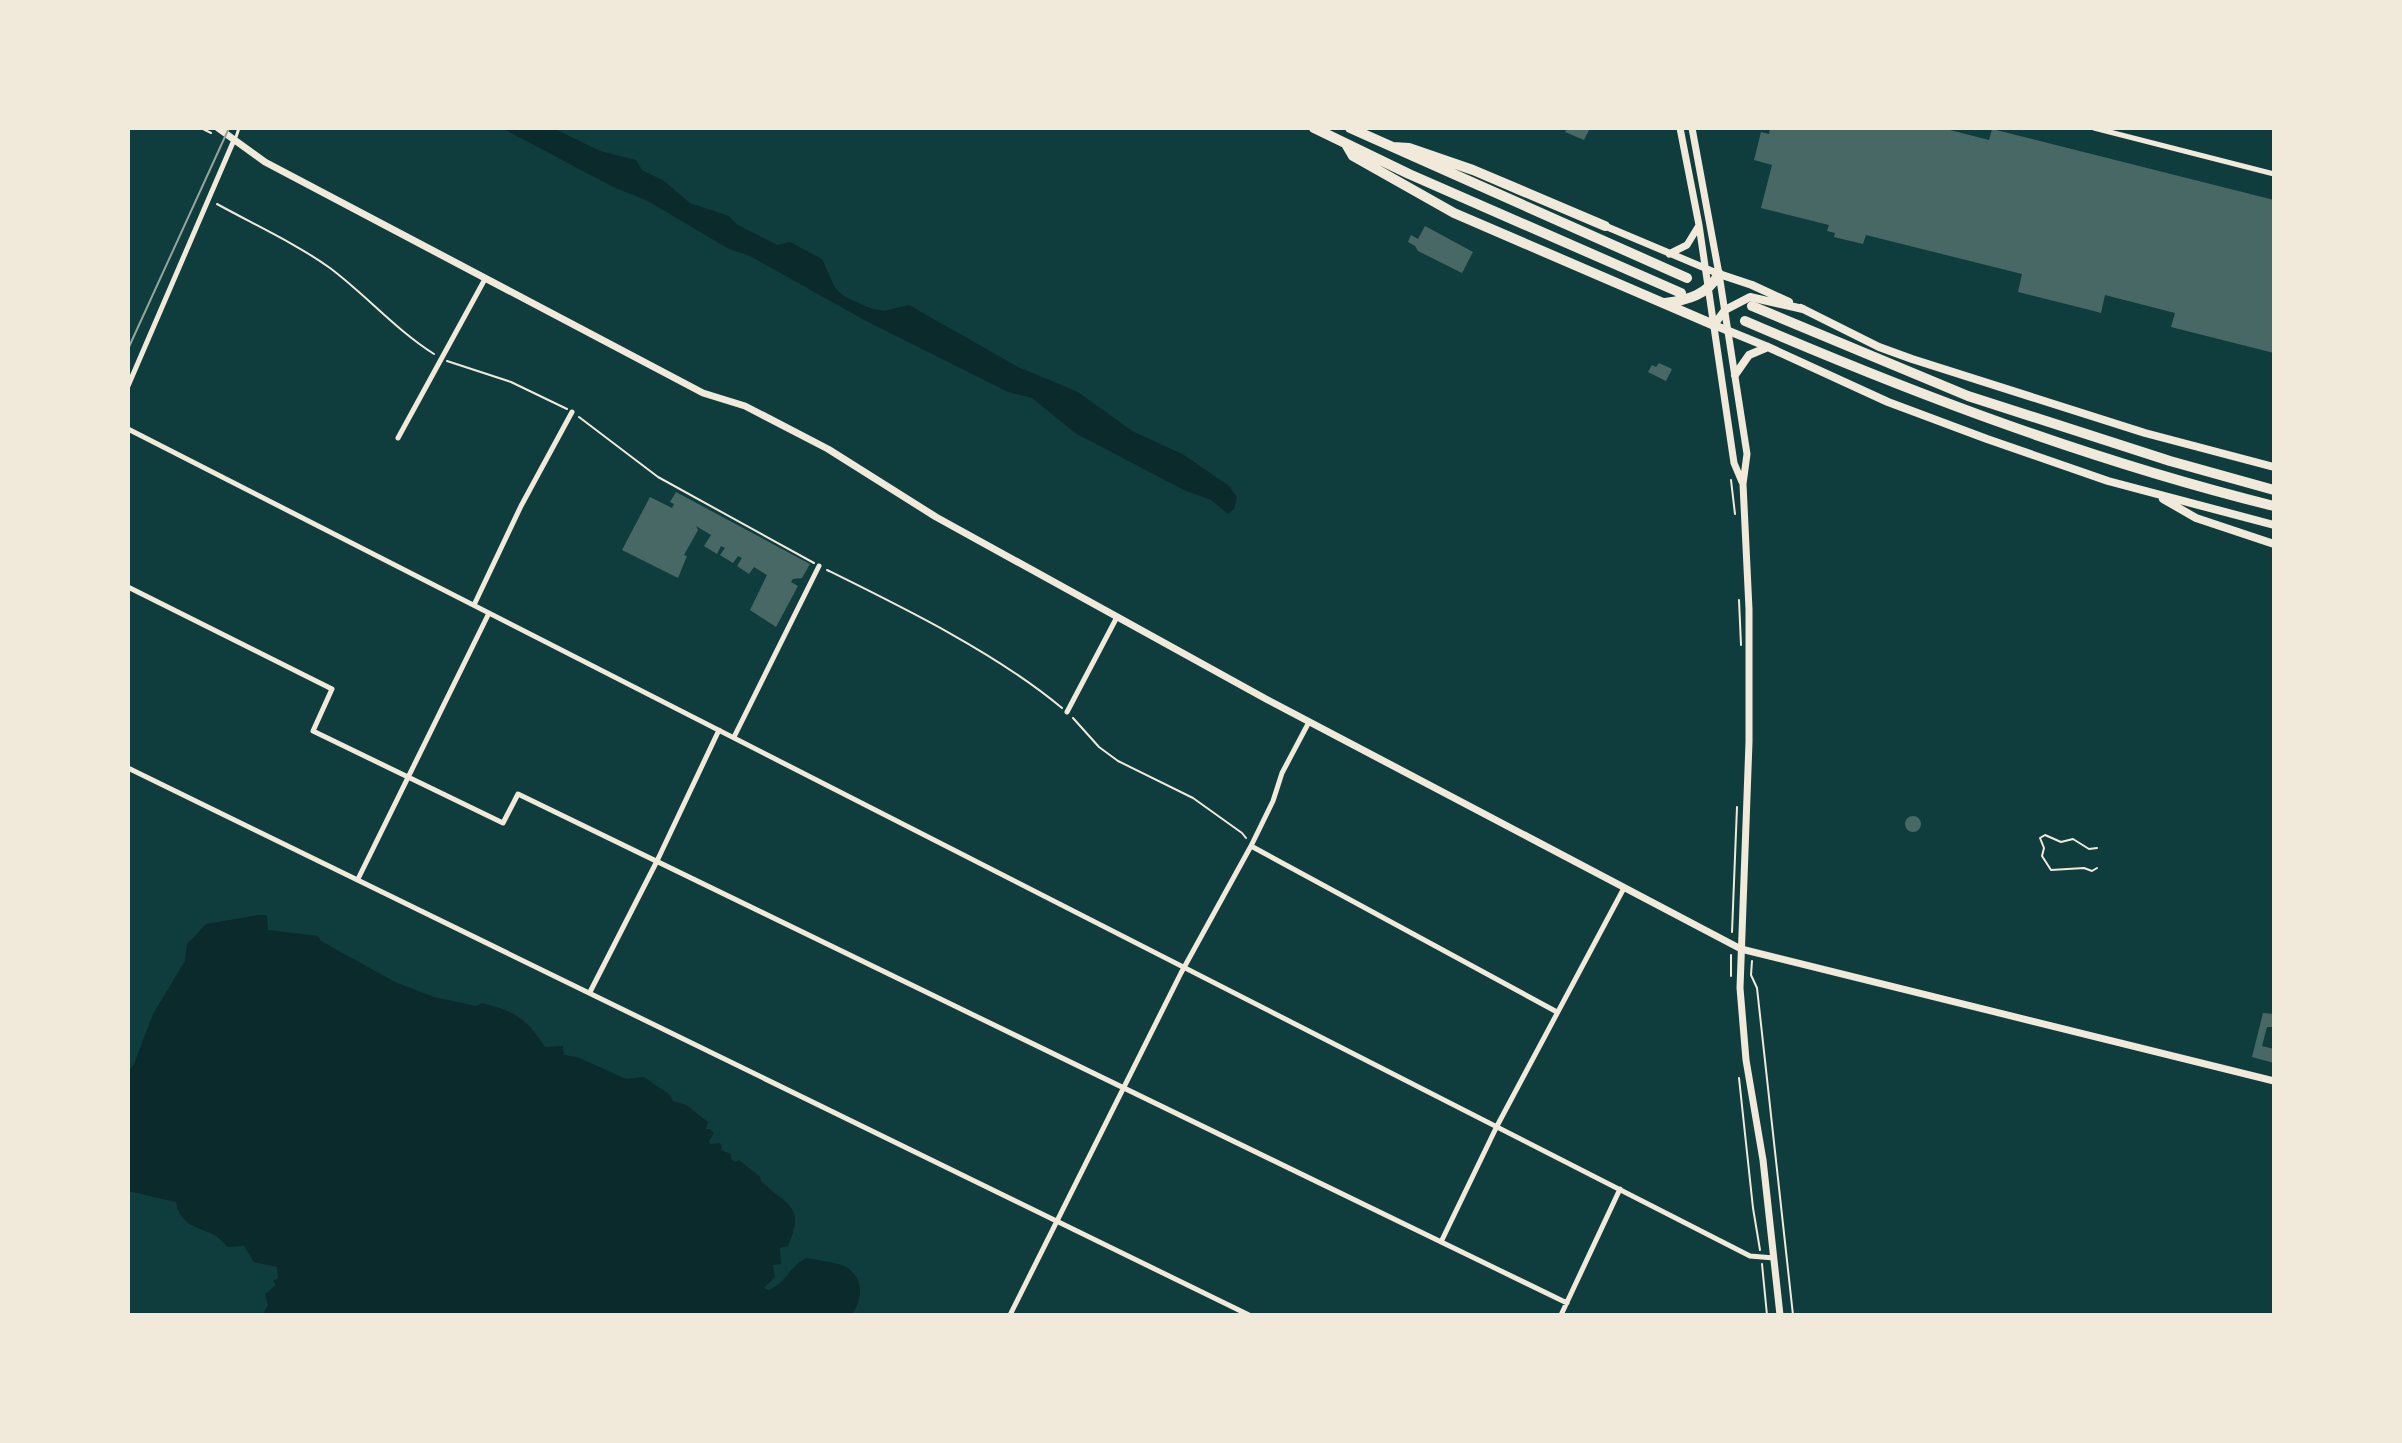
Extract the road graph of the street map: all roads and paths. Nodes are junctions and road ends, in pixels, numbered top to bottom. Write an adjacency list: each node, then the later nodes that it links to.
1 (218, 128): 9 (street)
2 (239, 128): 9 (lane)
3 (1314, 128): 10 (highway)
4 (1350, 128): 11 (highway)
5 (1680, 128): 14 (street)
6 (1692, 128): 18 (street)
7 (2094, 128): 8 (street)
8 (2121, 131): 12 (street)
9 (234, 140): 13 (street); 20 (street)
10 (1346, 144): 22 (highway); 23 (highway)
11 (1387, 146): 15 (highway); 19 (highway)
12 (2274, 174)
13 (209, 199): 31 (path); 33 (street)
14 (1699, 225): 16 (street); 17 (street)
15 (1605, 226): 16 (street)
16 (1669, 254): 17 (street)
17 (1705, 269): 18 (street); 21 (street)
18 (1719, 274): 21 (highway); 25 (main road); 26 (street)
19 (1687, 278)
20 (485, 279): 31 (street); 51 (street)
21 (1708, 288): 23 (highway); 28 (street)
22 (1681, 293)
23 (1663, 304): 28 (highway)
24 (1752, 306): 39 (highway)
25 (1803, 309): 26 (main road); 37 (main road)
26 (1725, 310): 28 (main road); 29 (street)
27 (1745, 321): 42 (highway)
28 (1714, 325): 29 (main road); 38 (street)
29 (1728, 331): 30 (main road); 32 (street)
30 (1768, 347): 32 (main road); 41 (main road)
31 (441, 359): 34 (path); 36 (street)
32 (1735, 375): 38 (street)
33 (128, 386)
34 (572, 412): 46 (path); 49 (street)
35 (128, 429): 49 (street)
36 (398, 438)
37 (2274, 467)
38 (1743, 484): 66 (street)
39 (2274, 490)
40 (1732, 491): 43 (path)
41 (2156, 495): 44 (main road); 45 (main road)
42 (2274, 506)
43 (1735, 517)
44 (2274, 525)
45 (2274, 544)
46 (819, 566): 53 (path); 56 (street)
47 (128, 587): 58 (street)
48 (1740, 590): 52 (path)
49 (474, 605): 50 (street)
50 (489, 613): 55 (street); 58 (street)
51 (1117, 617): 53 (street); 54 (street)
52 (1742, 654)
53 (1067, 712): 59 (path)
54 (1309, 722): 59 (street); 64 (street)
55 (719, 730): 56 (street); 61 (street)
56 (734, 738): 68 (street)
57 (128, 768): 63 (street)
58 (409, 778): 61 (street); 63 (street)
59 (1251, 846): 68 (street); 71 (street)
60 (2097, 848): 62 (path)
61 (657, 861): 70 (street); 74 (street)
62 (2097, 868)
63 (358, 879): 70 (street)
64 (1624, 887): 65 (street); 71 (street)
65 (1731, 944): 66 (street); 69 (path)
66 (1741, 949): 67 (street); 80 (street)
67 (1755, 952): 73 (street); 88 (path)
68 (1184, 967): 74 (street); 75 (street)
69 (1731, 978)
70 (590, 992): 77 (street)
71 (1557, 1012): 75 (street)
72 (1739, 1074): 78 (path)
73 (2274, 1081)
74 (1122, 1089): 77 (street); 79 (street)
75 (1497, 1126): 76 (street); 79 (street)
76 (1620, 1189): 80 (street); 82 (street)
77 (1055, 1222): 83 (street); 84 (street)
78 (1759, 1237)
79 (1441, 1242): 82 (street)
80 (1774, 1258): 87 (street)
81 (1762, 1268): 86 (path)
82 (1567, 1303): 85 (street)
83 (1010, 1315)
84 (1249, 1315)
85 (1561, 1315)
86 (1767, 1315)
87 (1780, 1315)
88 (1793, 1315)

